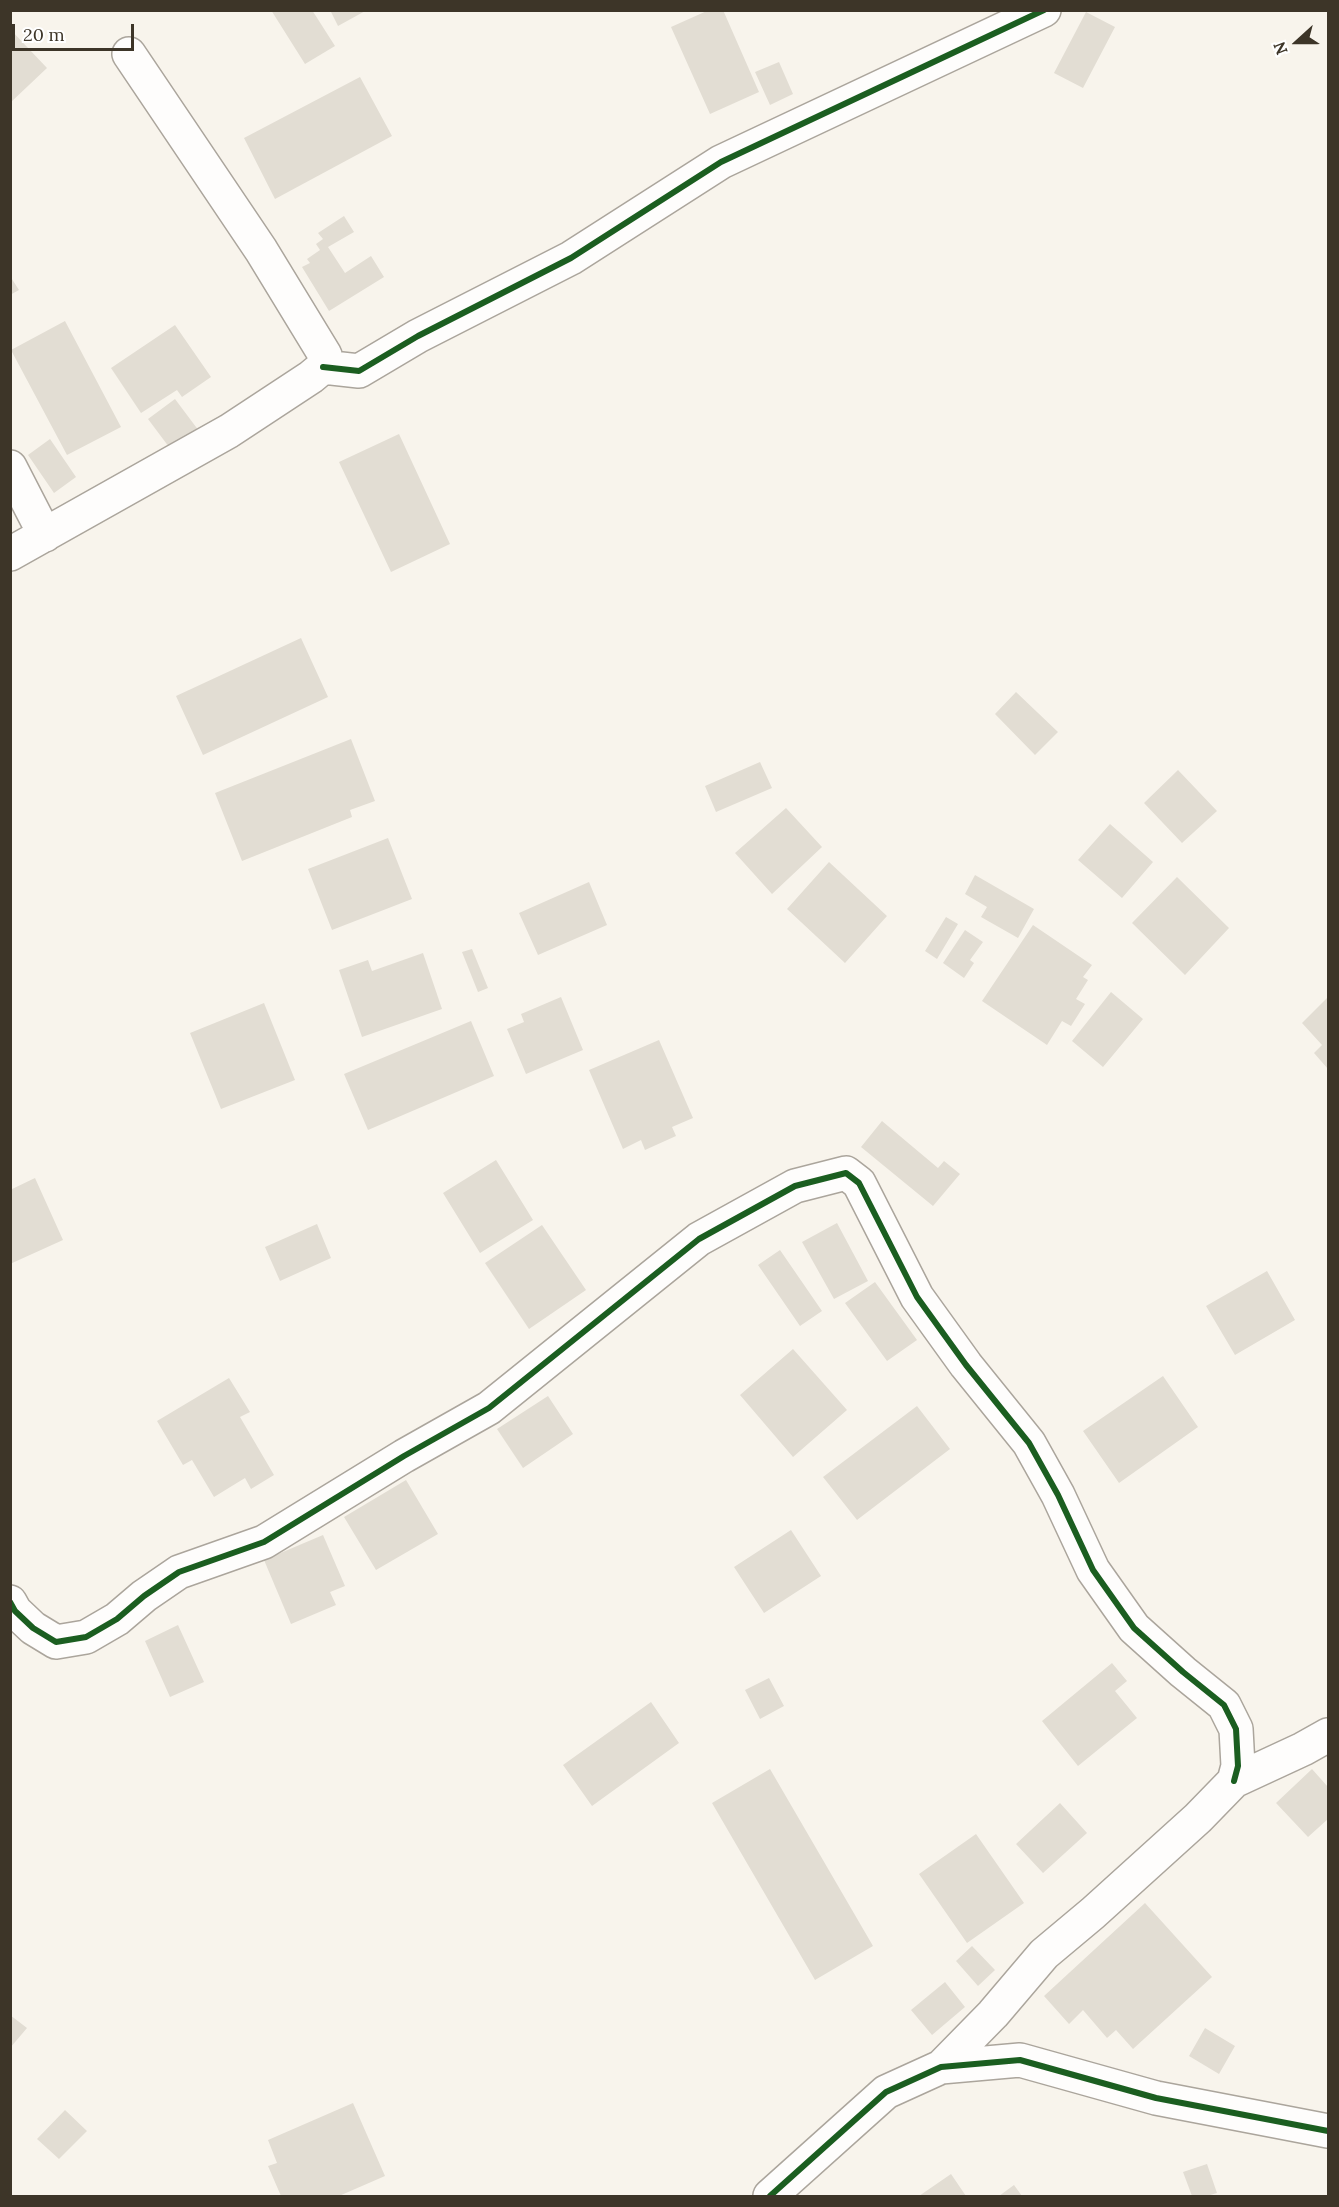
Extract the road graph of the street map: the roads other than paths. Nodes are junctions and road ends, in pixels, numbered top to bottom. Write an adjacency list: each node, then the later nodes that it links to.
1 (1044, 10): 3 (street)
2 (129, 54): 3 (street)
3 (323, 367): 5 (street)
4 (10, 466): 5 (street)
5 (45, 535): 6 (street)
6 (10, 554)
7 (10, 1602): 9 (street)
8 (1329, 1735): 9 (street)
9 (1234, 1781): 10 (street)
10 (941, 2067): 11 (street); 12 (street)
11 (1329, 2131)
12 (770, 2196)

